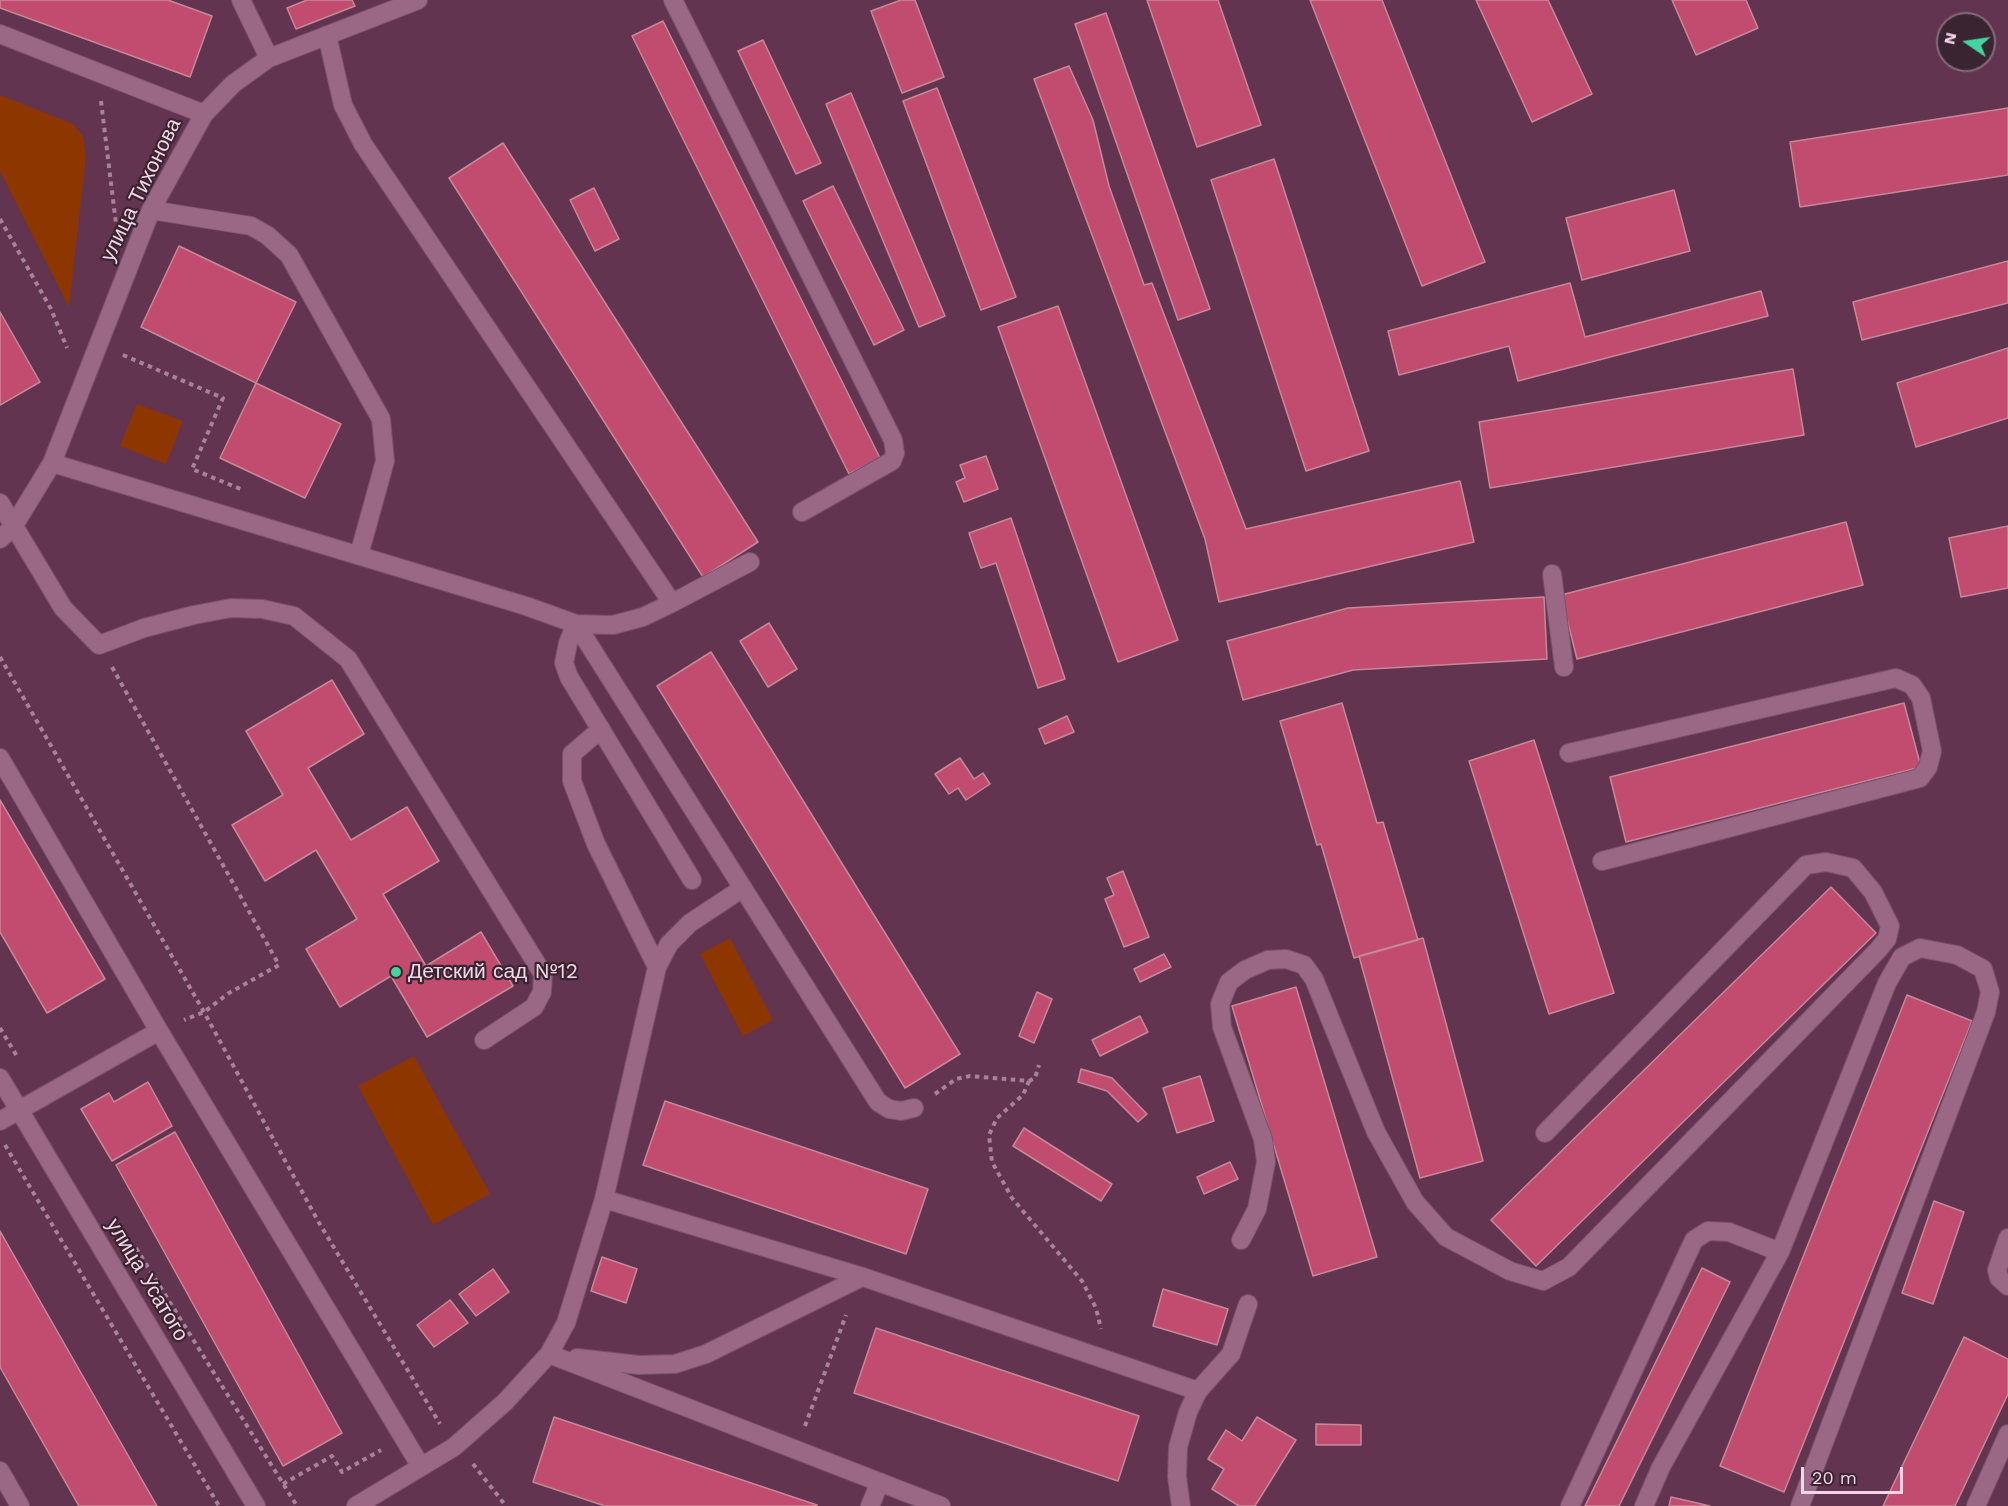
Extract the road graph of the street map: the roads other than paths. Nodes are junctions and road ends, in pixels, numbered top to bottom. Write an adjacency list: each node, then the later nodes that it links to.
1 (241, 0): 6 (street)
2 (418, 0): 5 (street, улица Тихонова)
3 (673, 0): 11 (street)
4 (0, 34): 7 (street)
5 (327, 35): 6 (street, улица Тихонова); 16 (street)
6 (269, 58): 7 (street, улица Тихонова)
7 (204, 114): 8 (street, улица Тихонова)
8 (151, 210): 9 (street, улица Тихонова); 13 (street)
9 (52, 463): 12 (street, улица Тихонова); 13 (street)
10 (0, 503): 12 (street)
11 (802, 512)
12 (7, 533): 27 (street)
13 (359, 555): 17 (street)
14 (750, 562): 16 (street)
15 (1552, 574): 18 (street)
16 (672, 603): 17 (street)
17 (576, 624): 19 (street); 24 (street)
18 (1564, 668)
19 (601, 729): 23 (street); 25 (street)
20 (1569, 753): 22 (street)
21 (0, 758): 26 (street)
22 (1602, 861)
23 (692, 880)
24 (743, 888): 25 (street); 29 (street)
25 (657, 967): 33 (street)
26 (159, 1031): 30 (street); 43 (street)
27 (484, 1040)
28 (0, 1078): 30 (street, улица Усатого)
29 (914, 1107)
30 (19, 1110): 31 (street); 48 (street, улица Усатого)
31 (0, 1121)
32 (1545, 1133): 35 (street)
33 (604, 1199): 40 (street); 41 (street)
34 (2008, 1238): 38 (street)
35 (1241, 1240)
36 (1780, 1252): 52 (street); 53 (street); 54 (street)
37 (860, 1278): 40 (street)
38 (2008, 1286)
39 (1248, 1304): 41 (street)
40 (549, 1354): 43 (street); 45 (street)
41 (1198, 1391): 51 (street)
42 (2008, 1434): 55 (street)
43 (420, 1465): 46 (street)
44 (0, 1471): 47 (street)
45 (880, 1482): 49 (street); 50 (street)
46 (360, 1505)
47 (20, 1506)
48 (256, 1506)
49 (870, 1506)
50 (941, 1506)
51 (1181, 1506)
52 (1570, 1506)
53 (1644, 1506)
54 (1800, 1506)
55 (1976, 1506)

